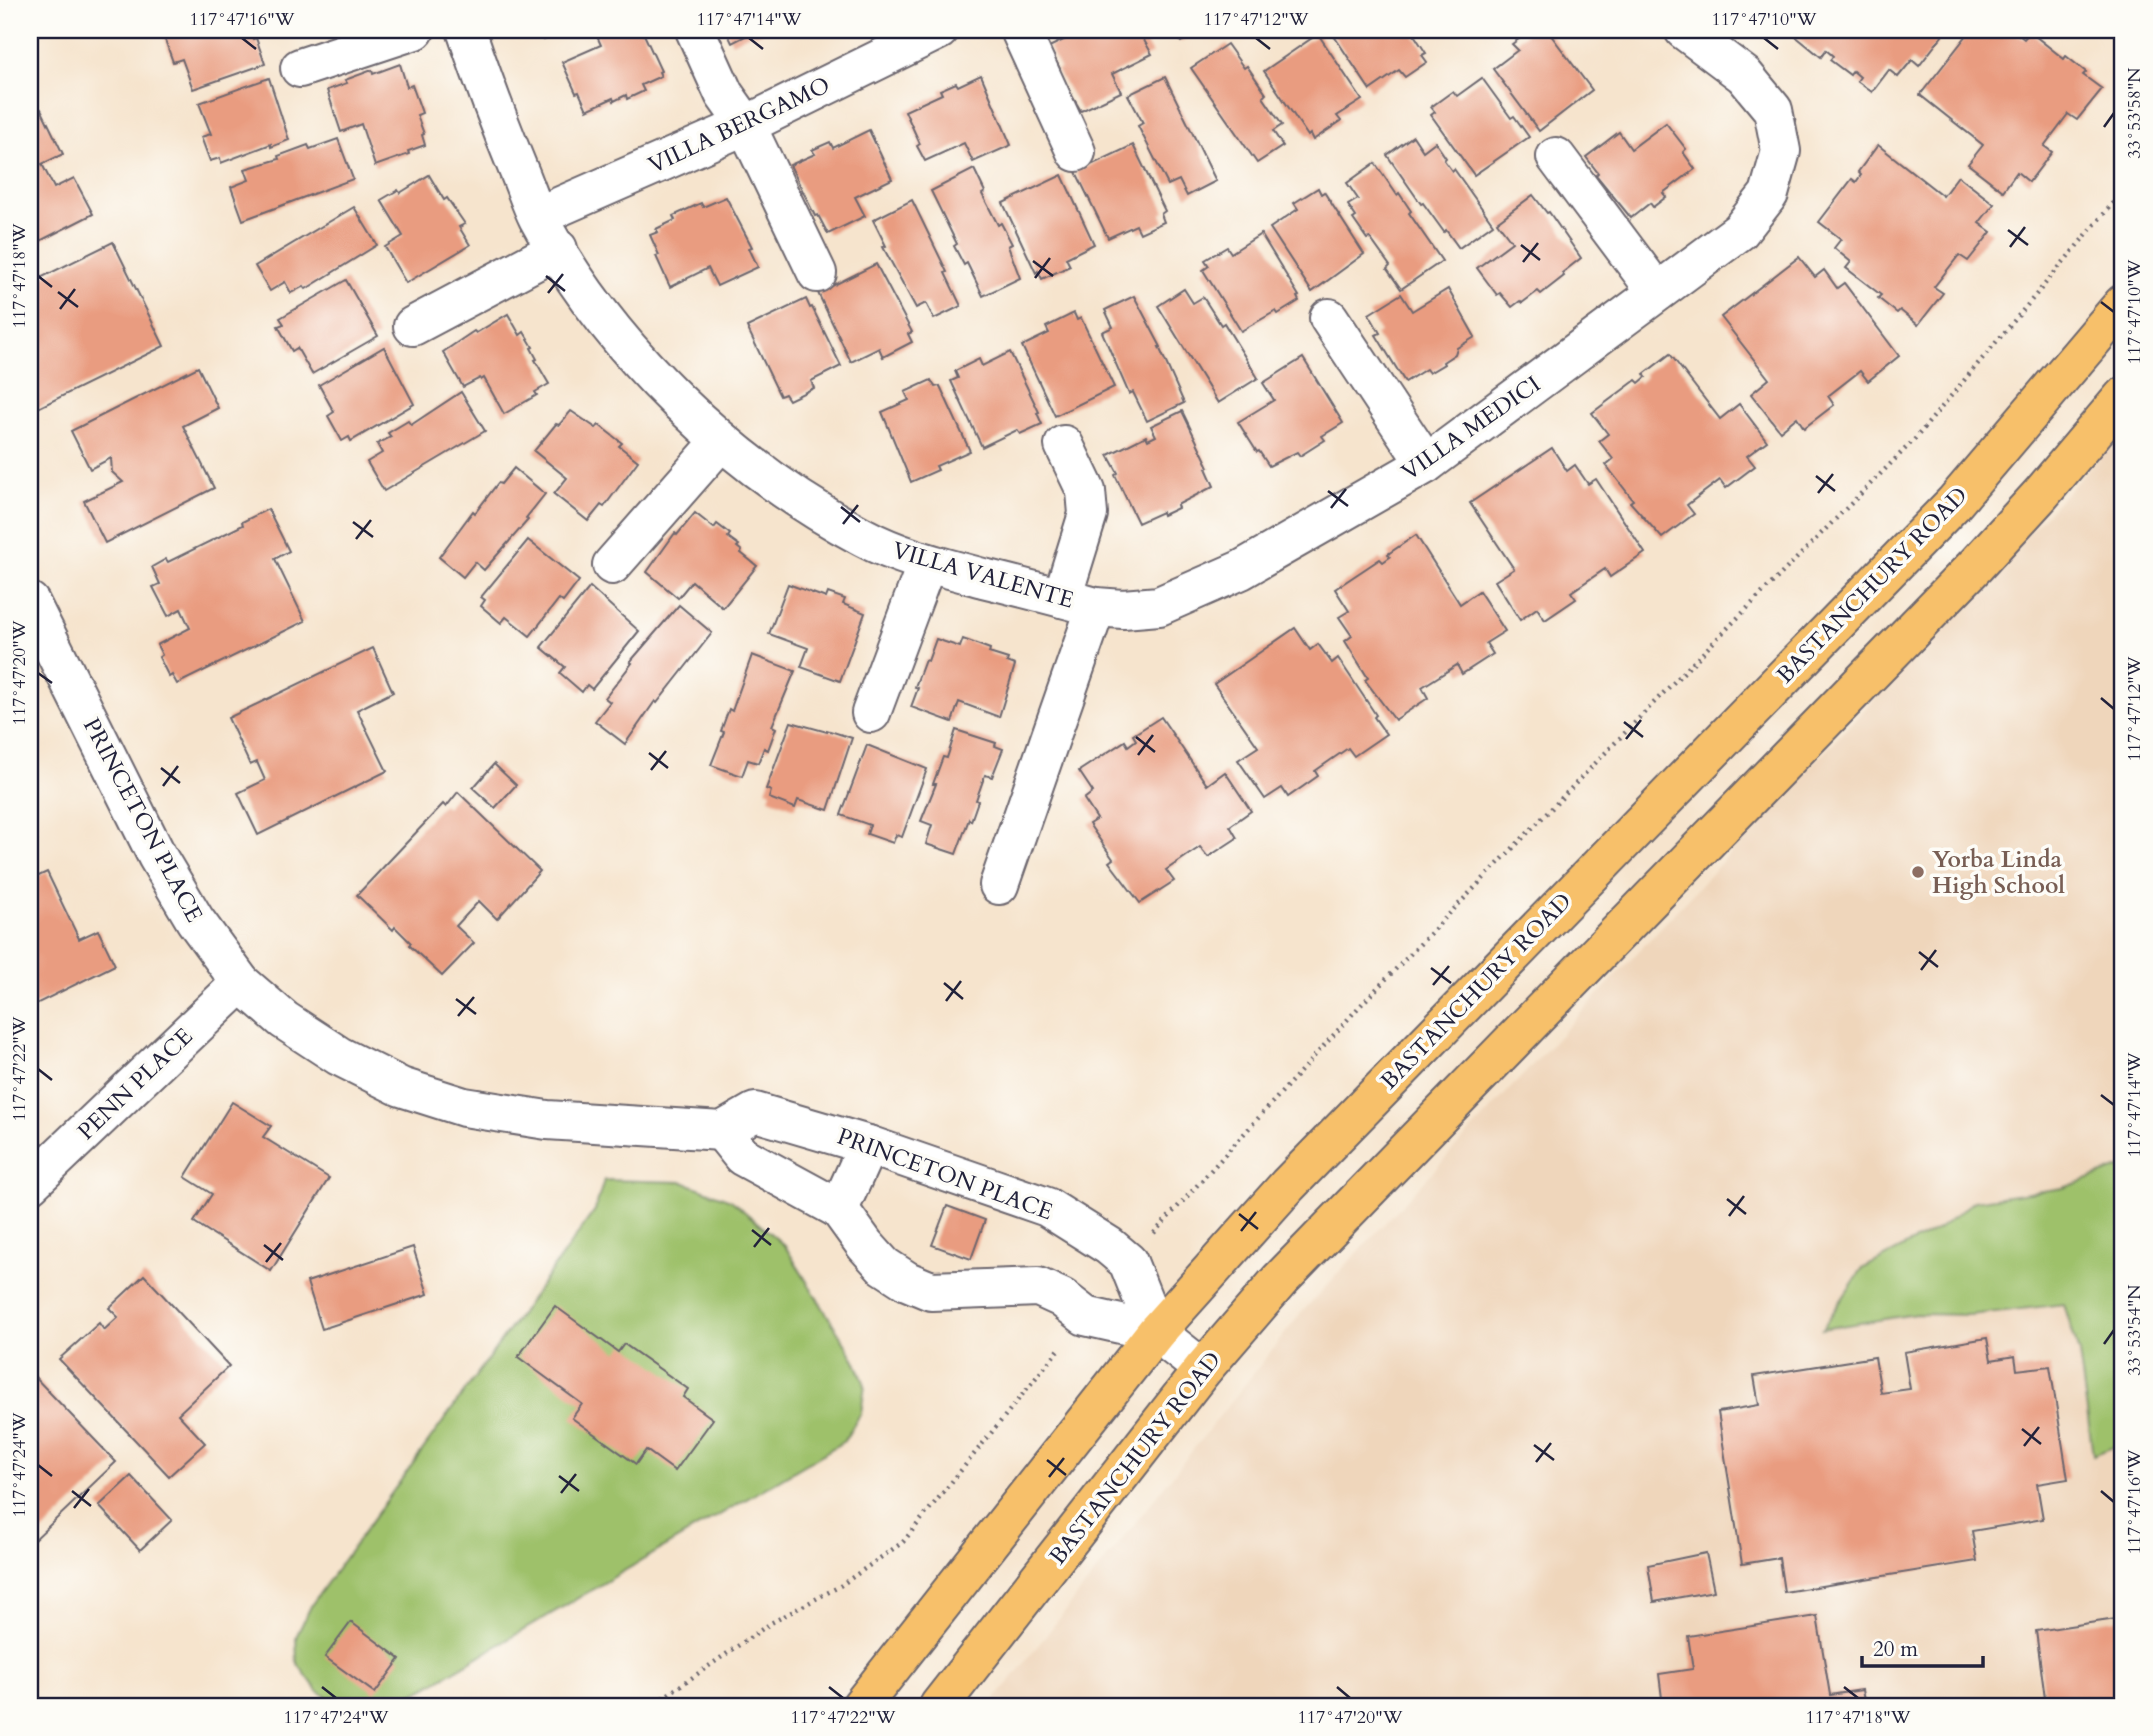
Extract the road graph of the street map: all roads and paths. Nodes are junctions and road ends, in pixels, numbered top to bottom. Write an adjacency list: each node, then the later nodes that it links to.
1 (415, 30): 7 (street)
2 (466, 30): 12 (street, VILLA VALENTE)
3 (695, 30): 8 (street)
4 (939, 30): 8 (street, VILLA BERGAMO)
5 (1020, 30): 9 (street)
6 (1684, 30): 15 (street, VILLA MEDICI)
7 (300, 68)
8 (746, 125): 12 (street, VILLA BERGAMO); 14 (street)
9 (1076, 152)
10 (1556, 157): 15 (street)
11 (2123, 191): 34 (path)
12 (538, 216): 13 (street, VILLA VALENTE)
13 (558, 249): 18 (street); 20 (street, VILLA VALENTE)
14 (817, 273)
15 (1657, 292): 22 (street, VILLA MEDICI)
16 (2123, 304): 36 (main road, BASTANCHURY ROAD)
17 (1329, 318): 22 (street)
18 (413, 326)
19 (2123, 397): 37 (main road, BASTANCHURY ROAD)
20 (721, 441): 23 (street, VILLA VALENTE); 24 (street)
21 (1064, 445): 26 (street)
22 (1426, 464): 26 (street, VILLA MEDICI)
23 (927, 563): 26 (street, VILLA VALENTE); 27 (street)
24 (612, 565)
25 (30, 602): 29 (street, PRINCETON PLACE)
26 (1079, 603): 28 (street)
27 (871, 713)
28 (999, 885)
29 (241, 983): 30 (street, PRINCETON PLACE); 32 (street, PENN PLACE)
30 (722, 1131): 31 (street, PRINCETON PLACE); 33 (street)
31 (869, 1145): 33 (street); 34 (street, PRINCETON PLACE)
32 (30, 1184)
33 (839, 1209): 35 (street)
34 (1128, 1262): 36 (street)
35 (1085, 1316): 36 (street); 38 (path)
36 (1156, 1332): 37 (street); 39 (main road, BASTANCHURY ROAD)
37 (1203, 1369): 40 (main road, BASTANCHURY ROAD)
38 (651, 1706)
39 (861, 1706)
40 (939, 1706)

